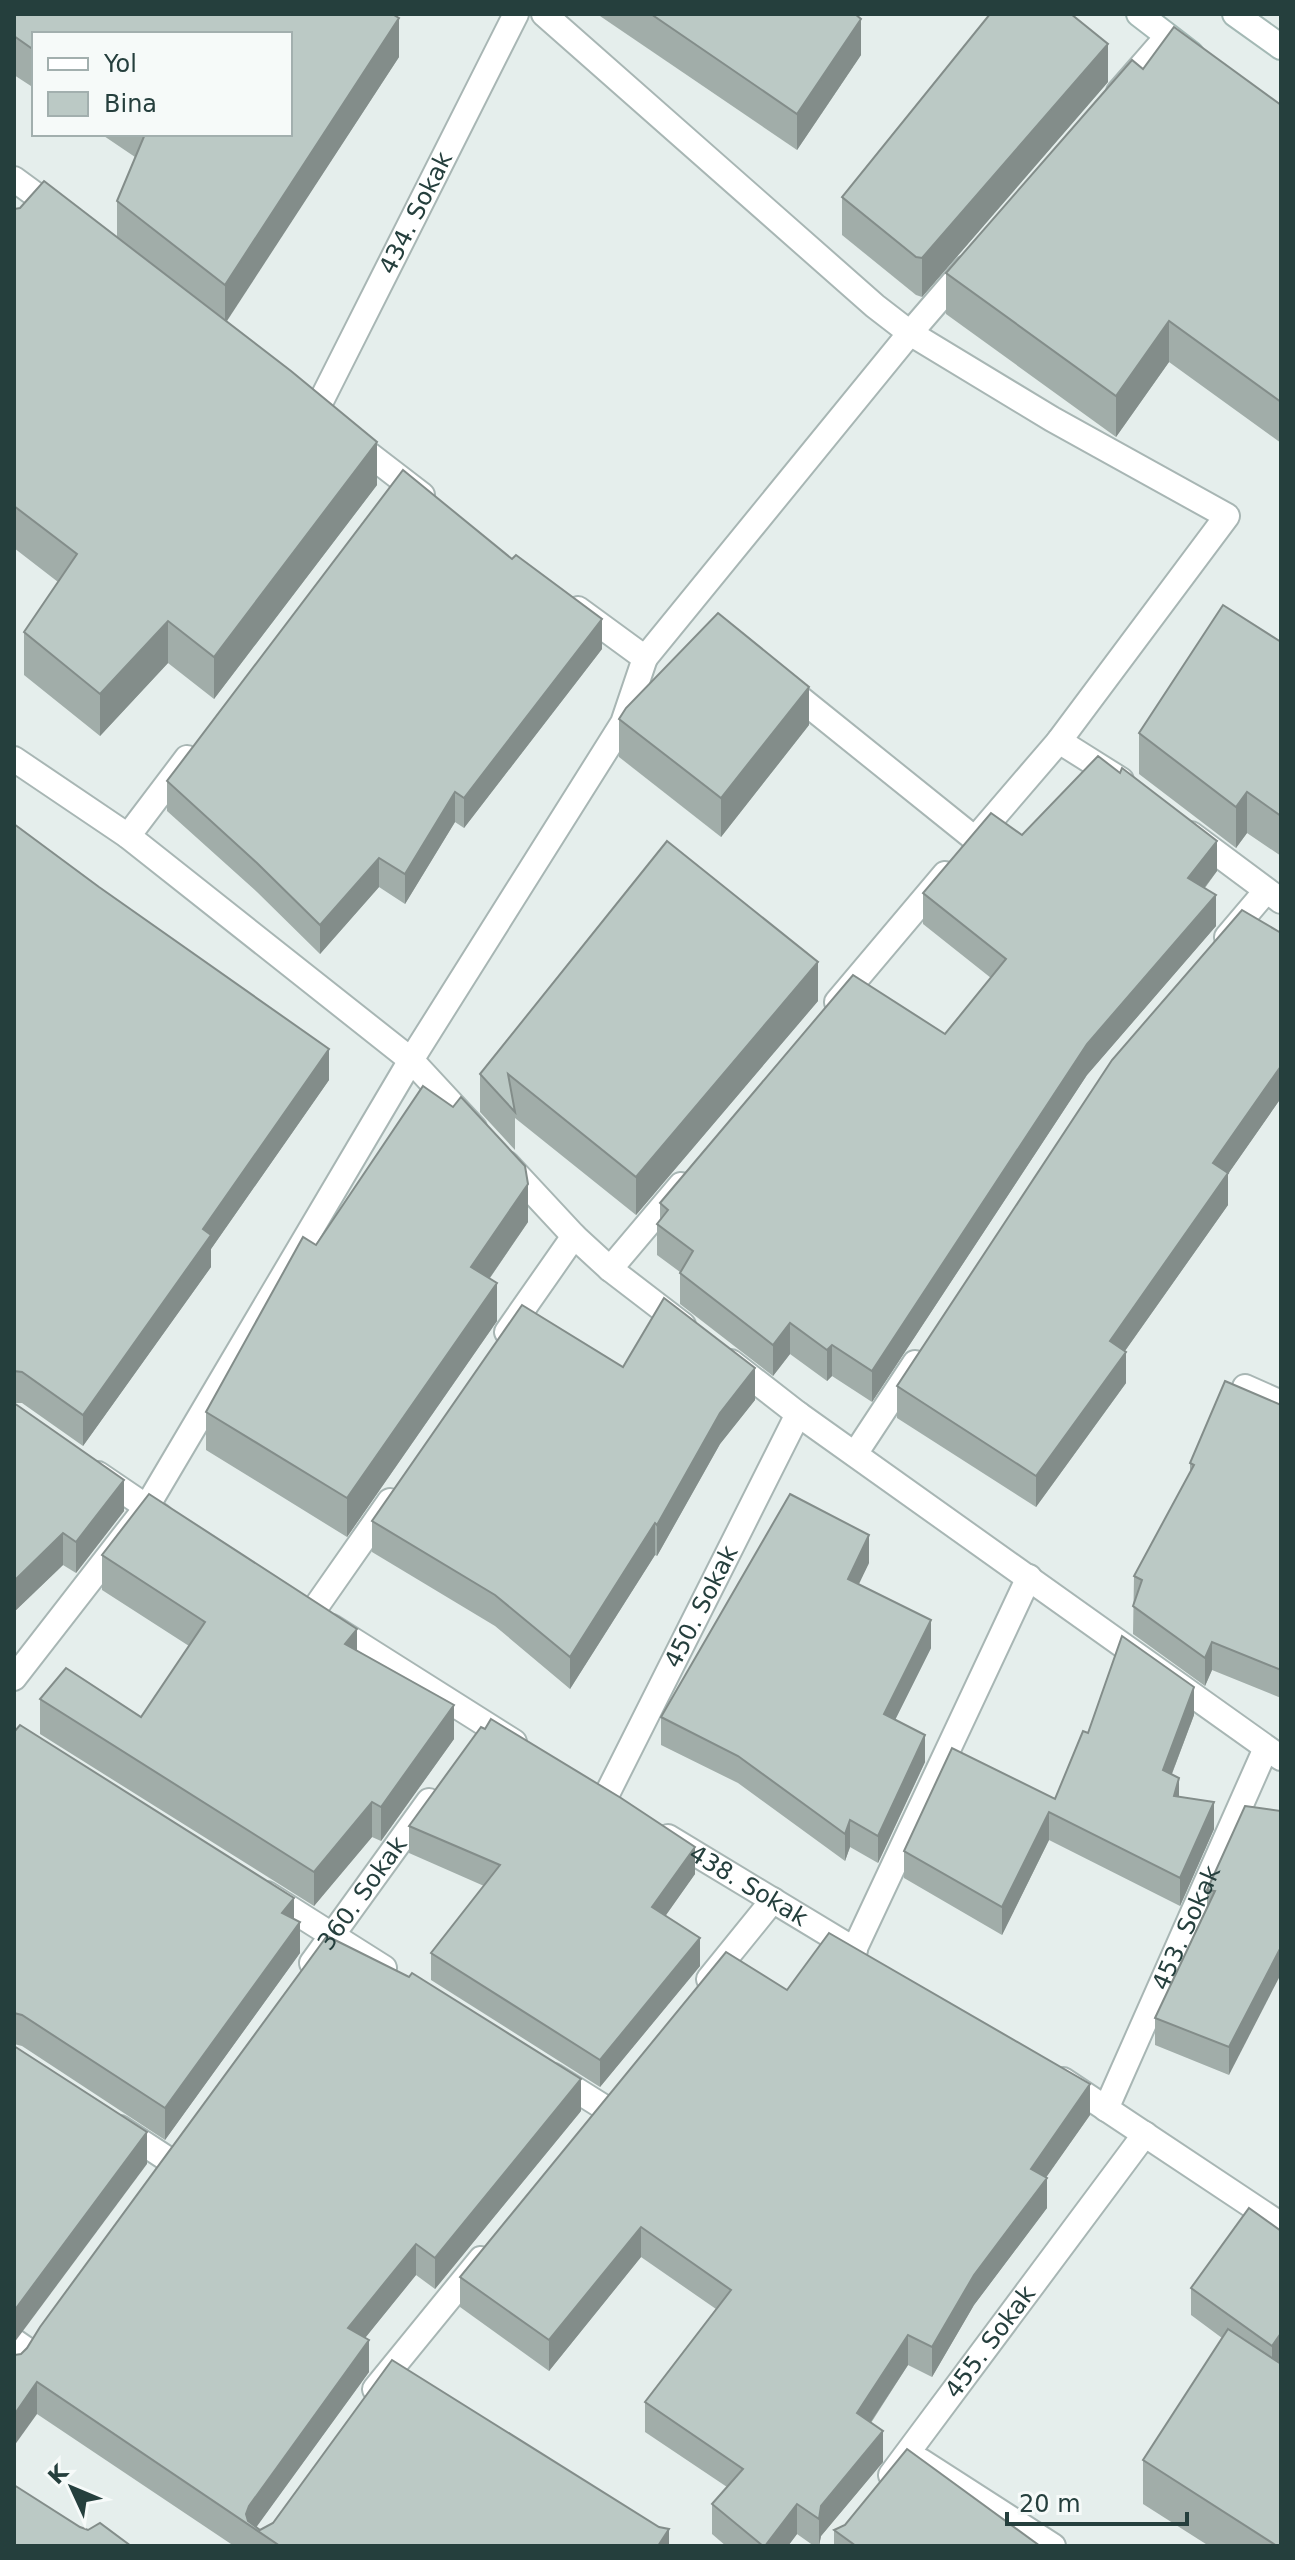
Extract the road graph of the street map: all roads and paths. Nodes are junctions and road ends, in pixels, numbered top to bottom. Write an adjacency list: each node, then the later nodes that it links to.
1 (516, 14): 16 (street, 434. Sokak)
2 (544, 14): 14 (street)
3 (1139, 14): 5 (street)
4 (1235, 14): 6 (street)
5 (1167, 37): 7 (street); 8 (street)
6 (1281, 47)
7 (1205, 63)
8 (1105, 108)
9 (14, 179): 10 (street)
10 (44, 200): 11 (street); 12 (street)
11 (24, 225)
12 (81, 229)
13 (982, 250): 14 (street)
14 (910, 333): 19 (street); 22 (street)
15 (291, 394): 16 (street)
16 (327, 422): 17 (street)
17 (439, 508)
18 (555, 592): 19 (street)
19 (645, 658): 31 (street)
20 (771, 675): 27 (street)
21 (203, 738): 26 (street)
22 (1059, 741): 24 (street); 27 (street)
23 (14, 759): 26 (street)
24 (1138, 793)
25 (1172, 819): 28 (street)
26 (128, 836): 31 (street)
27 (975, 839): 30 (street)
28 (1274, 896): 29 (street)
29 (1214, 951)
30 (823, 1018)
31 (411, 1060): 33 (street); 43 (street)
32 (691, 1173): 34 (street)
33 (574, 1236): 34 (street); 36 (street)
34 (610, 1269): 39 (street)
35 (925, 1348): 40 (street)
36 (492, 1353)
37 (1245, 1387): 38 (street)
38 (1281, 1403)
39 (798, 1414): 40 (street); 52 (street, 450. Sokak)
40 (855, 1454): 45 (street)
41 (74, 1458): 43 (street)
42 (402, 1483): 47 (street)
43 (146, 1508): 44 (street); 48 (street)
44 (184, 1532)
45 (1029, 1577): 49 (street); 56 (street)
46 (286, 1597): 47 (street)
47 (311, 1614): 50 (street)
48 (14, 1678)
49 (1273, 1753): 64 (street, 453. Sokak)
50 (538, 1757)
51 (439, 1786): 55 (street, 360. Sokak)
52 (599, 1794): 54 (street, 438. Sokak)
53 (253, 1885): 55 (street)
54 (773, 1900): 56 (street, 438. Sokak); 60 (street)
55 (332, 1935): 58 (street); 59 (street, 360. Sokak)
56 (854, 1950): 57 (street, 438. Sokak)
57 (881, 1966)
58 (397, 1976)
59 (296, 1985)
60 (693, 1998)
61 (540, 2067): 63 (street)
62 (1049, 2070): 64 (street)
63 (624, 2084)
64 (1106, 2109): 66 (street)
65 (98, 2114): 67 (street)
66 (1145, 2134): 68 (street); 75 (street, 455. Sokak)
67 (187, 2135)
68 (1281, 2225)
69 (496, 2240): 71 (street)
70 (26, 2343): 72 (street)
71 (388, 2371): 73 (street); 74 (street)
72 (14, 2372)
73 (415, 2388)
74 (361, 2409)
75 (909, 2453): 76 (street, 455. Sokak); 77 (street)
76 (880, 2488)
77 (1053, 2546)

